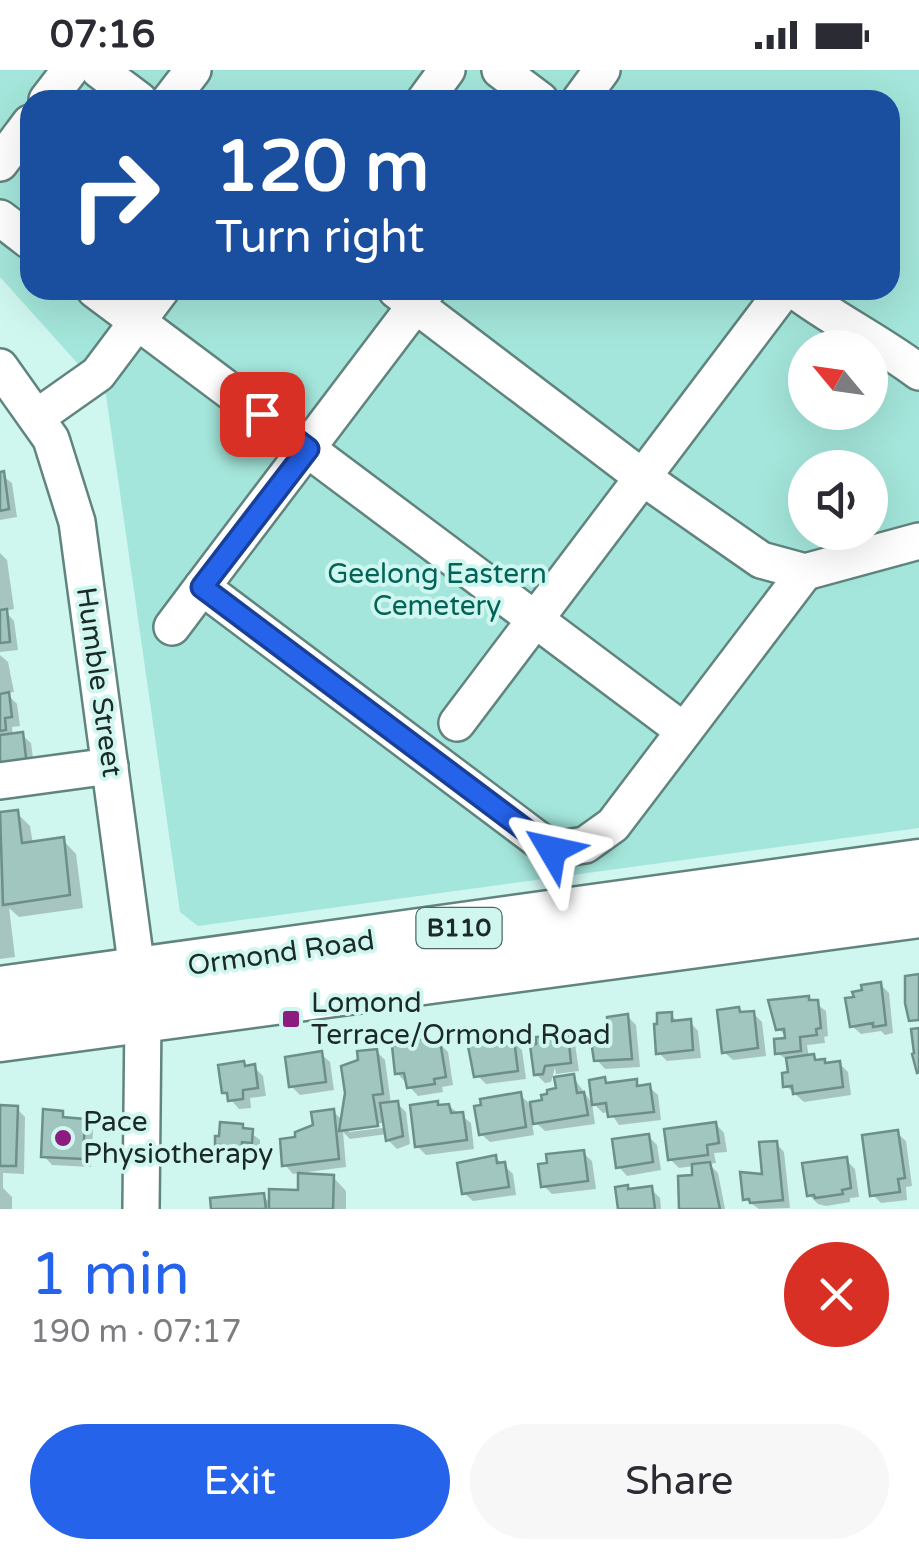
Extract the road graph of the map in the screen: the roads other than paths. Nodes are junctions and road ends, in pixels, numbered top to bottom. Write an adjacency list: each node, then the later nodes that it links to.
1 (99, 70): 4 (street)
2 (193, 70): 5 (street)
3 (500, 70): 6 (street)
4 (125, 90)
5 (178, 90)
6 (527, 90)
7 (20, 136): 8 (street)
8 (0, 163)
9 (0, 218): 10 (street)
10 (20, 233)
11 (108, 300): 17 (street)
12 (154, 300): 17 (street)
13 (410, 300): 21 (street)
14 (419, 300): 22 (street)
15 (776, 300): 22 (street)
16 (807, 300): 19 (street)
17 (138, 322): 20 (street); 21 (street)
18 (0, 367): 20 (street, Humble Street)
19 (919, 372)
20 (22, 414): 30 (street, Humble Street)
21 (308, 449): 25 (street); 26 (street)
22 (642, 478): 24 (street); 26 (street)
23 (919, 541): 24 (street)
24 (805, 572): 29 (street)
25 (202, 587): 27 (street); 29 (street)
26 (535, 621): 28 (street); 29 (street)
27 (172, 627)
28 (457, 724)
29 (684, 731)
30 (110, 766): 31 (street); 35 (street, Humble Street)
31 (0, 781)
32 (919, 866): 35 (highway, Ormond Road / B110)
33 (919, 912): 35 (highway, Ormond Road / B110)
34 (0, 992): 35 (highway, Ormond Road / B110)
35 (140, 994): 36 (highway, Ormond Road / B110); 37 (street, Humble Street)
36 (0, 1036)
37 (141, 1209)

